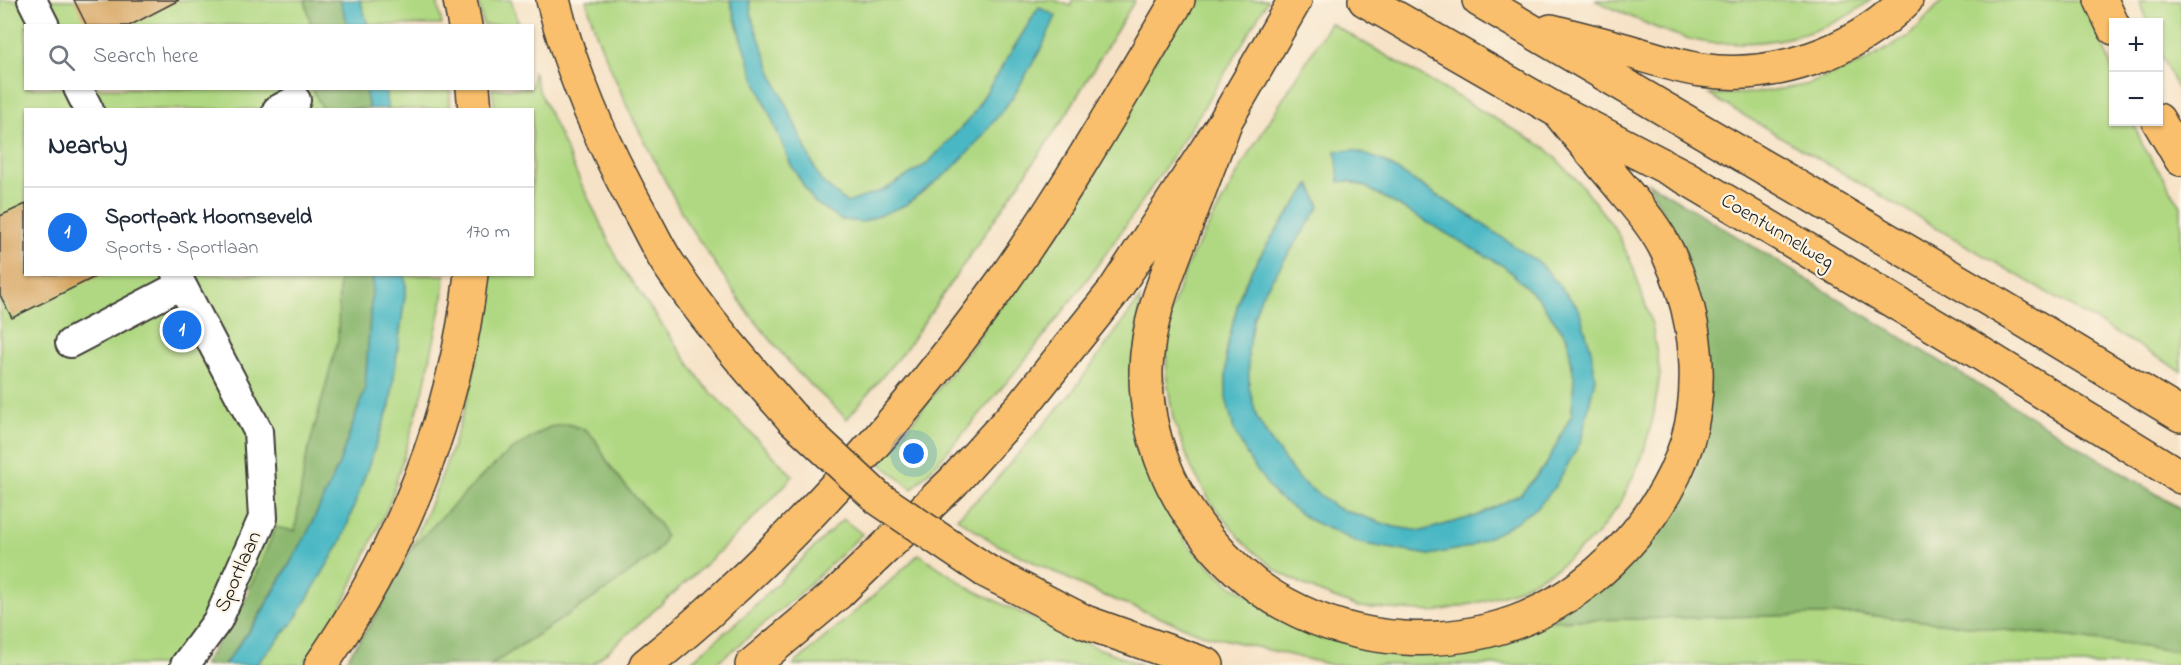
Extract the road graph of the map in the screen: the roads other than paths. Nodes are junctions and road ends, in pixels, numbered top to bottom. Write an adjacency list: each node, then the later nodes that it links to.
1 (32, 0): 12 (street)
2 (460, 0): 13 (highway)
3 (553, 0): 31 (highway, bridge)
4 (1178, 0): 29 (highway)
5 (1295, 0): 19 (highway)
6 (1365, 0): 18 (highway, Coentunnelweg)
7 (1479, 0): 11 (highway)
8 (1906, 0): 11 (highway)
9 (2101, 0): 10 (highway)
10 (2109, 18)
11 (1509, 20): 25 (highway)
12 (44, 24)
13 (465, 24)
14 (79, 90): 16 (street)
15 (474, 90): 17 (highway)
16 (88, 108)
17 (475, 108)
18 (1558, 111): 19 (highway); 26 (highway, Coentunnelweg)
19 (1226, 120): 30 (highway)
20 (2162, 126): 21 (highway)
21 (2181, 159)
22 (471, 276): 28 (highway)
23 (178, 280): 24 (street); 27 (street, Sportlaan)
24 (70, 342)
25 (2181, 415)
26 (2181, 477)
27 (185, 665)
28 (321, 665)
29 (646, 665)
30 (752, 665)
31 (1206, 665)

